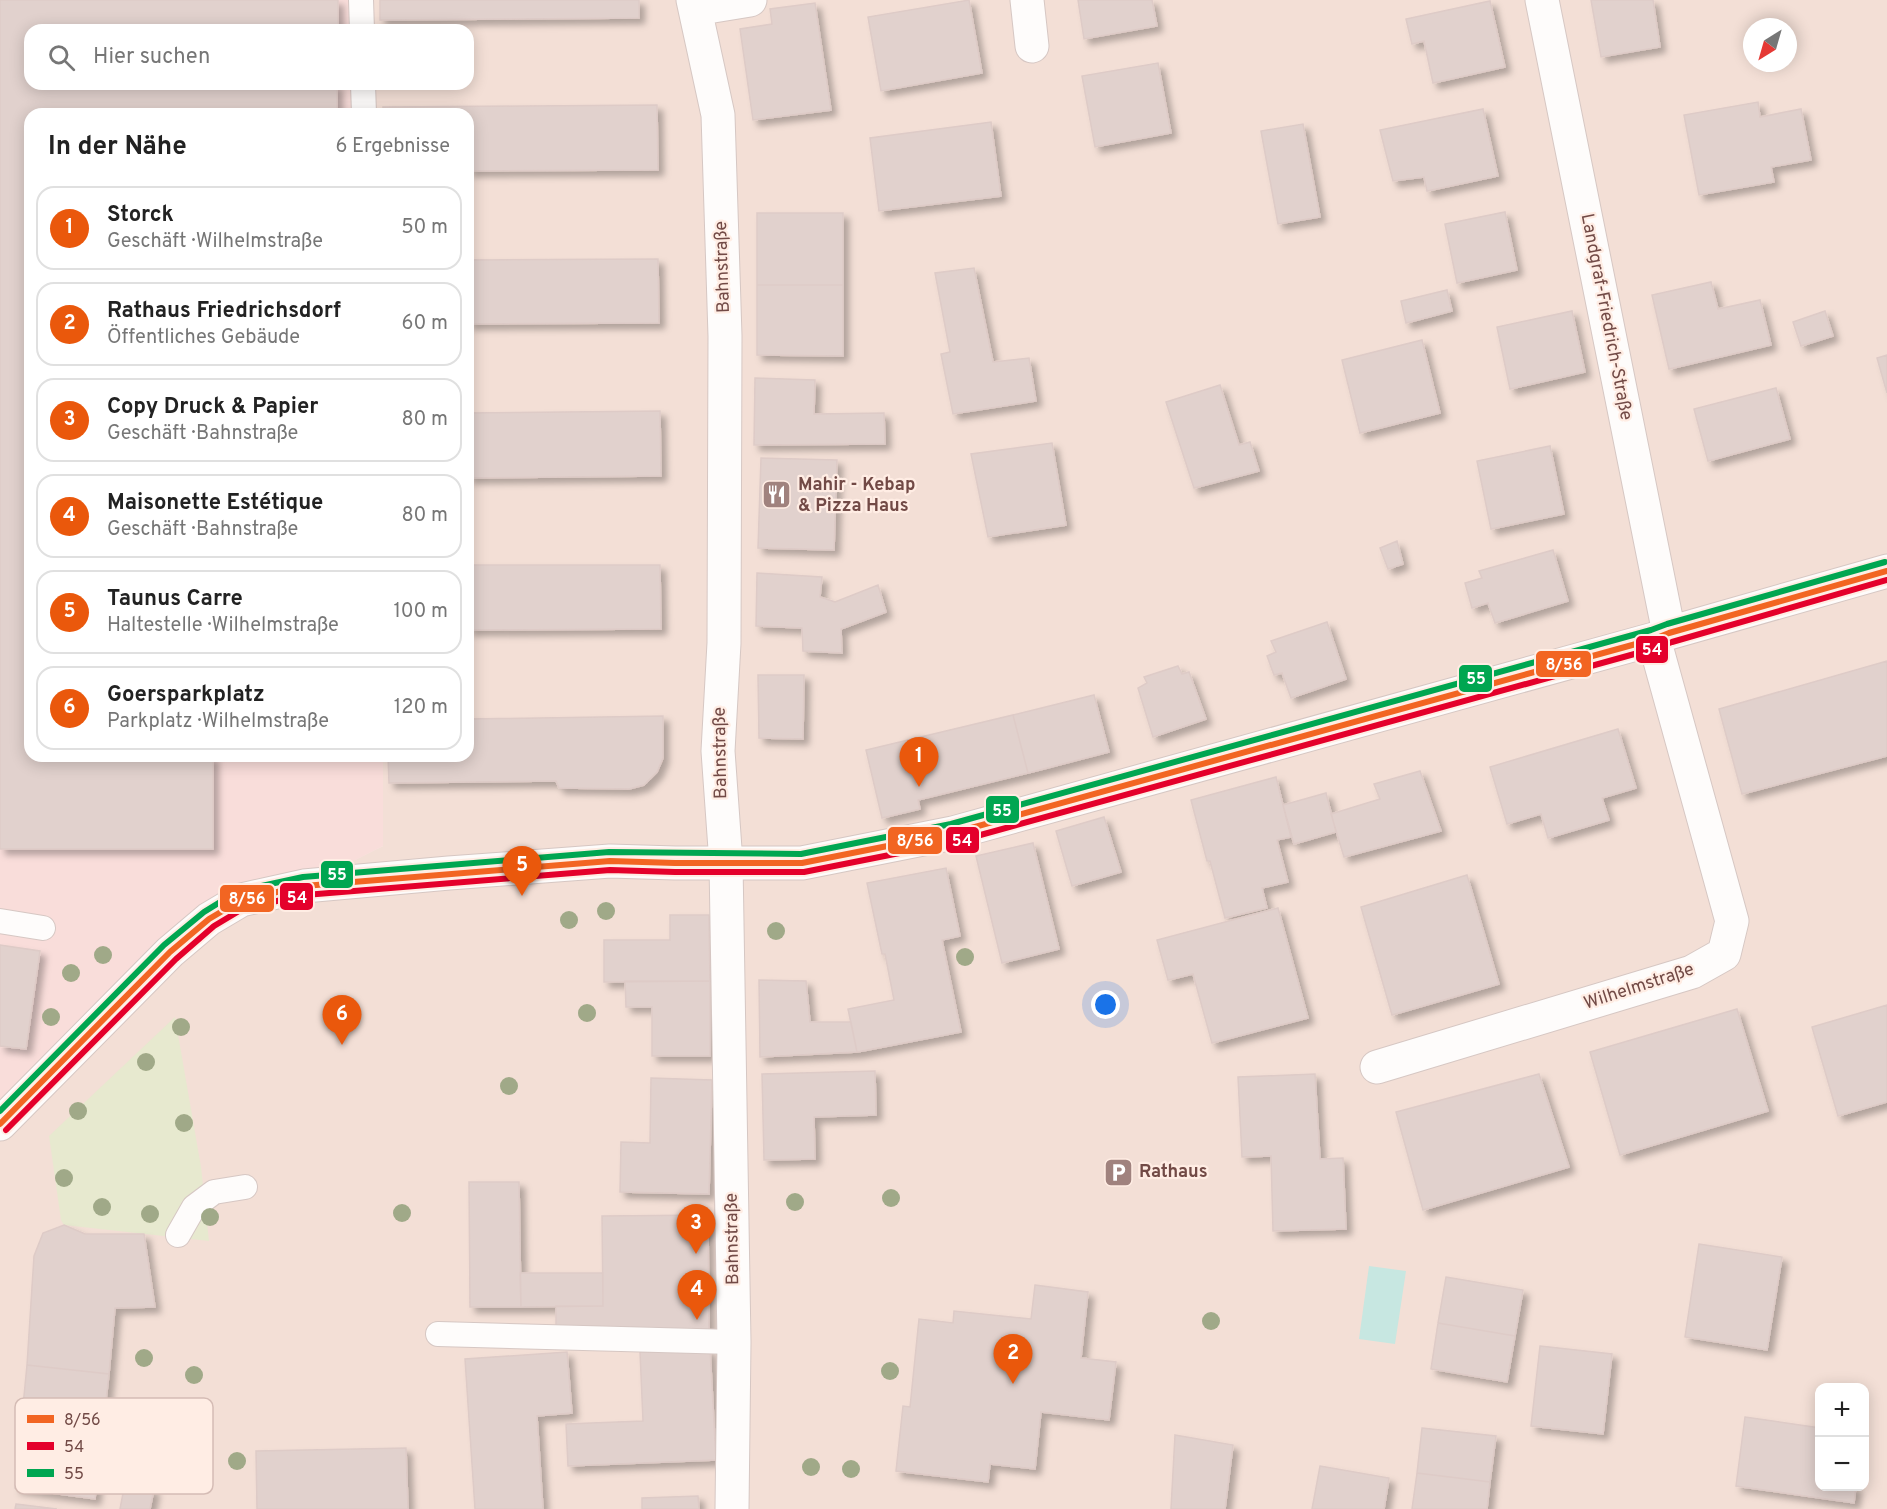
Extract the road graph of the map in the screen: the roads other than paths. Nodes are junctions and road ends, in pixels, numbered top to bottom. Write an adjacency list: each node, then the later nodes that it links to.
1 (361, 0): 6 (lane)
2 (750, 0): 5 (street)
3 (1027, 0): 7 (street)
4 (1542, 0): 11 (street, Landgraf-Friedrich-Straße)
5 (694, 4): 12 (street, Bahnstraße)
6 (362, 24)
7 (1032, 46)
8 (363, 90): 9 (lane)
9 (364, 108)
10 (1887, 571): 11 (street)
11 (1662, 636): 12 (street); 15 (street, Wilhelmstraße)
12 (726, 863): 16 (street); 20 (street, Bahnstraße)
13 (0, 921): 14 (lane)
14 (43, 928)
15 (1377, 1066)
16 (0, 1124)
17 (245, 1187): 18 (lane)
18 (178, 1236)
19 (438, 1334): 20 (lane)
20 (734, 1342): 21 (street, Bahnstraße)
21 (732, 1509)

